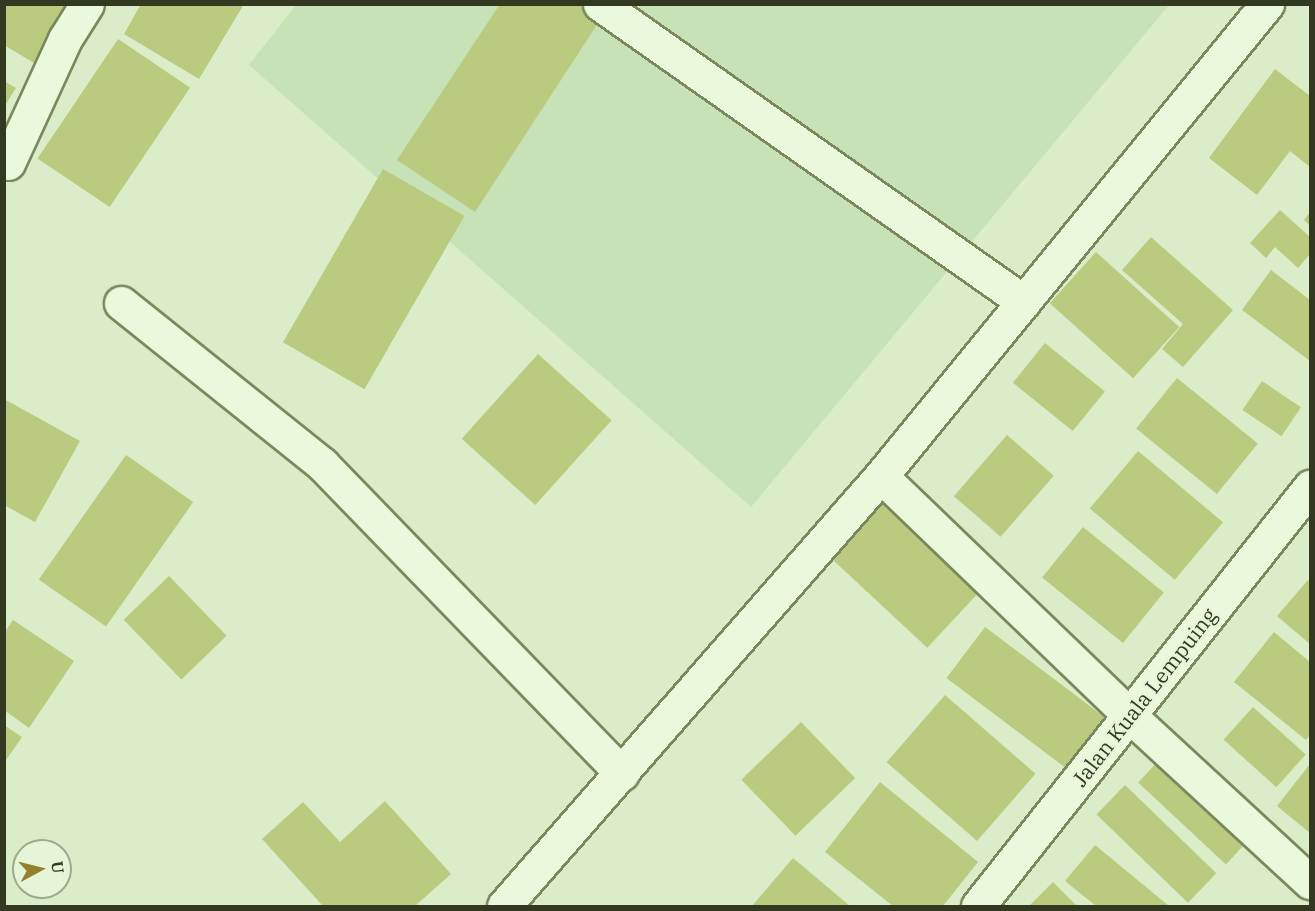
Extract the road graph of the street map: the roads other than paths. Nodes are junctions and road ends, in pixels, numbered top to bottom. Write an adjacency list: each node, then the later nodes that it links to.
1 (87, 4): 4 (street)
2 (600, 4): 5 (street)
3 (1267, 4): 5 (street)
4 (8, 163)
5 (1024, 302): 7 (street)
6 (121, 303): 10 (street)
7 (881, 476): 9 (street); 10 (street)
8 (1311, 487): 9 (street, Jalan Kuala Lempuing)
9 (1130, 716): 11 (street); 13 (street, Jalan Kuala Lempuing)
10 (622, 774): 12 (street)
11 (1311, 882)
12 (504, 906)
13 (978, 906)

